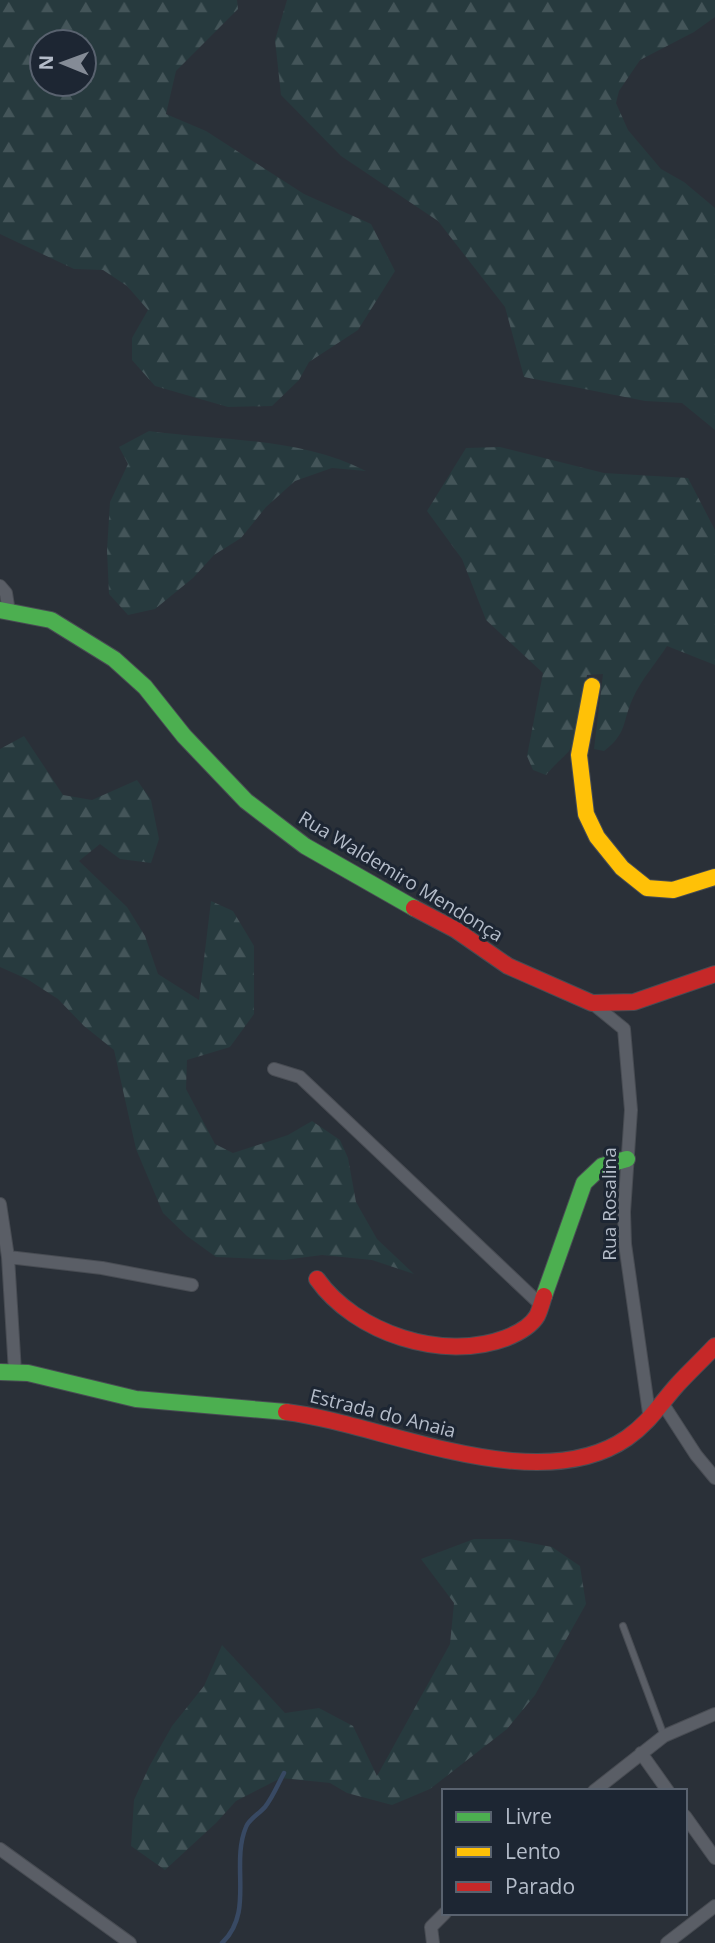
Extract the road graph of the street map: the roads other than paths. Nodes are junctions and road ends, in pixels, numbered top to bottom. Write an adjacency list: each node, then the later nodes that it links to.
1 (0, 586): 2 (street, Rua Waldemiro Mendonça)
2 (5, 611): 7 (street, Rua Waldemiro Mendonça)
3 (592, 685): 4 (street)
4 (715, 877)
5 (715, 974): 6 (street, Rua Waldemiro Mendonça)
6 (634, 1002): 7 (street, Rua Waldemiro Mendonça); 8 (street, Rua Rosalina)
7 (592, 1003): 8 (street)
8 (624, 1029): 10 (street, Rua Rosalina)
9 (274, 1069): 15 (street)
10 (627, 1159): 15 (street); 19 (street, Rua Rosalina)
11 (0, 1204): 12 (street)
12 (8, 1256): 14 (street); 17 (street)
13 (317, 1279): 15 (street)
14 (192, 1285)
15 (542, 1306)
16 (715, 1346): 18 (street, Estrada do Anaia)
17 (8, 1372): 19 (street, Estrada do Anaia)
18 (663, 1404): 19 (street, Estrada do Anaia); 20 (street)
19 (650, 1420)
20 (715, 1478)
21 (623, 1626): 23 (lane)
22 (715, 1714): 23 (street)
23 (664, 1736): 24 (street)
24 (641, 1753): 25 (street); 26 (street)
25 (596, 1789)
26 (666, 1789)
27 (687, 1819): 29 (street)
28 (0, 1849): 33 (street)
29 (715, 1858)
30 (715, 1906): 34 (street)
31 (443, 1915): 32 (street)
32 (432, 1939)
33 (130, 1943)
34 (667, 1943)

